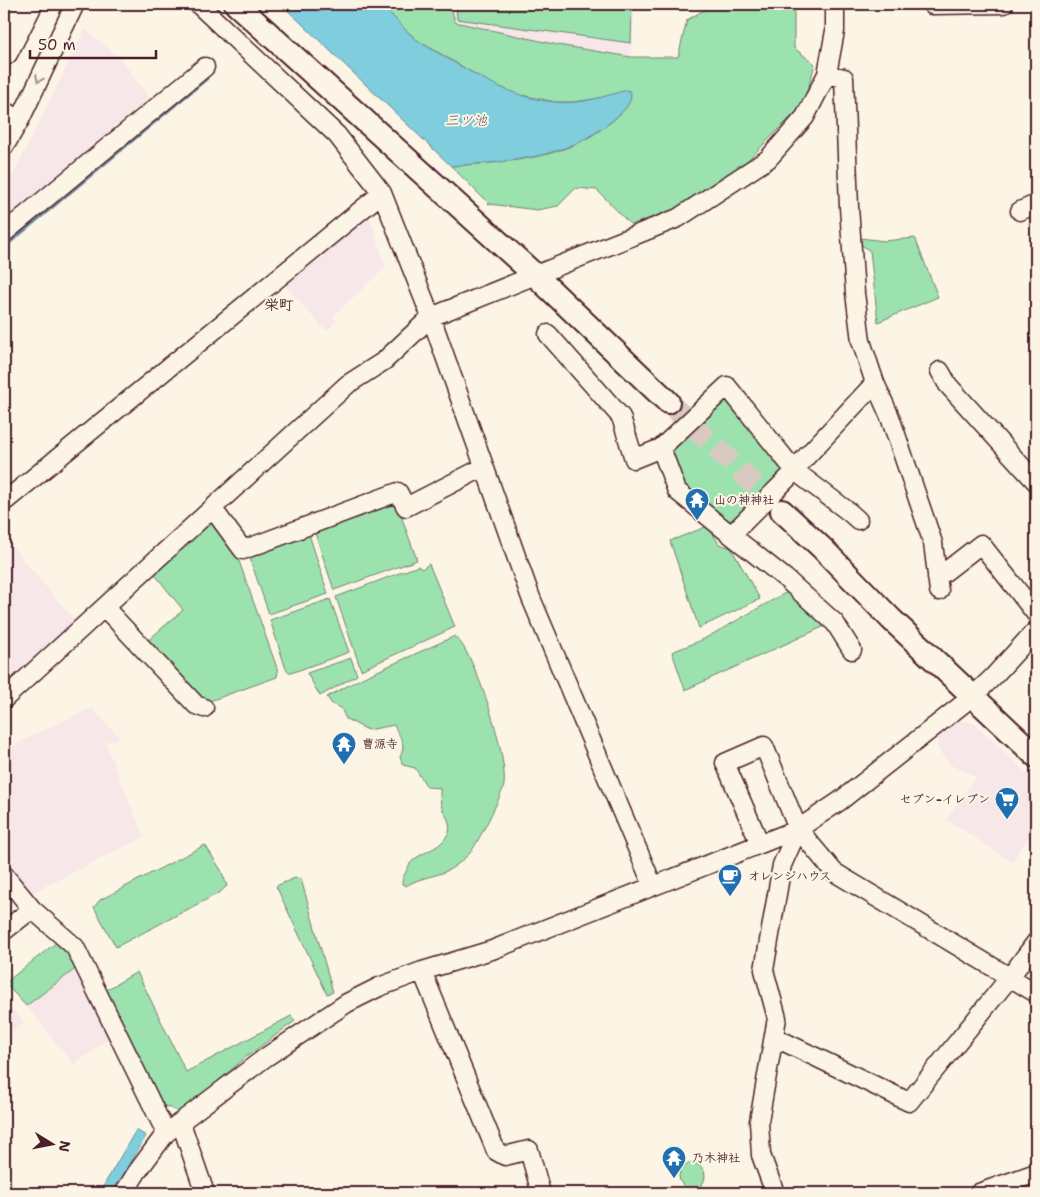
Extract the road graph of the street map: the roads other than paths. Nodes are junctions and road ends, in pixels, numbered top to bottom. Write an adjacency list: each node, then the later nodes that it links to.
1 (28, 4): 8 (highway)
2 (75, 4): 12 (street, one-way to 12)
3 (198, 4): 14 (street)
4 (236, 4): 16 (street)
5 (836, 4): 10 (street)
6 (932, 4): 7 (street)
7 (1004, 4)
8 (4, 51)
9 (205, 67): 15 (street)
10 (827, 74): 16 (street); 20 (street)
11 (4, 111): 12 (street)
12 (20, 120): 13 (street)
13 (4, 147)
14 (382, 193): 17 (street); 26 (street)
15 (4, 233)
16 (536, 276): 17 (street); 21 (street)
17 (431, 317): 23 (street); 27 (street)
18 (548, 334): 22 (street)
19 (940, 371): 25 (street)
20 (875, 383): 24 (street); 32 (street)
21 (668, 402)
22 (661, 448): 24 (street); 30 (street)
23 (484, 467): 27 (street); 42 (street)
24 (795, 472): 29 (street); 30 (street)
25 (1036, 482)
26 (4, 502)
27 (213, 510): 31 (street)
28 (782, 511): 35 (street)
29 (858, 520)
30 (731, 535): 34 (street)
31 (105, 608): 36 (street); 37 (street)
32 (1036, 614)
33 (1034, 637): 35 (street)
34 (852, 650)
35 (973, 696): 38 (street); 39 (street)
36 (4, 699)
37 (204, 708)
38 (1036, 756)
39 (798, 829): 40 (street); 40 (street); 47 (street); 49 (street)
40 (760, 844): 42 (street)
41 (4, 875): 43 (street)
42 (653, 886): 46 (street)
43 (32, 909): 44 (street); 50 (street)
44 (4, 931)
45 (1036, 942): 47 (street)
46 (422, 971): 50 (street); 54 (street)
47 (1010, 977): 48 (street); 49 (street)
48 (1036, 993)
49 (774, 1037): 55 (street)
50 (174, 1128): 52 (street); 53 (street)
51 (1036, 1173): 56 (street)
52 (124, 1193)
53 (206, 1193)
54 (541, 1193)
55 (775, 1193)
56 (978, 1193)

